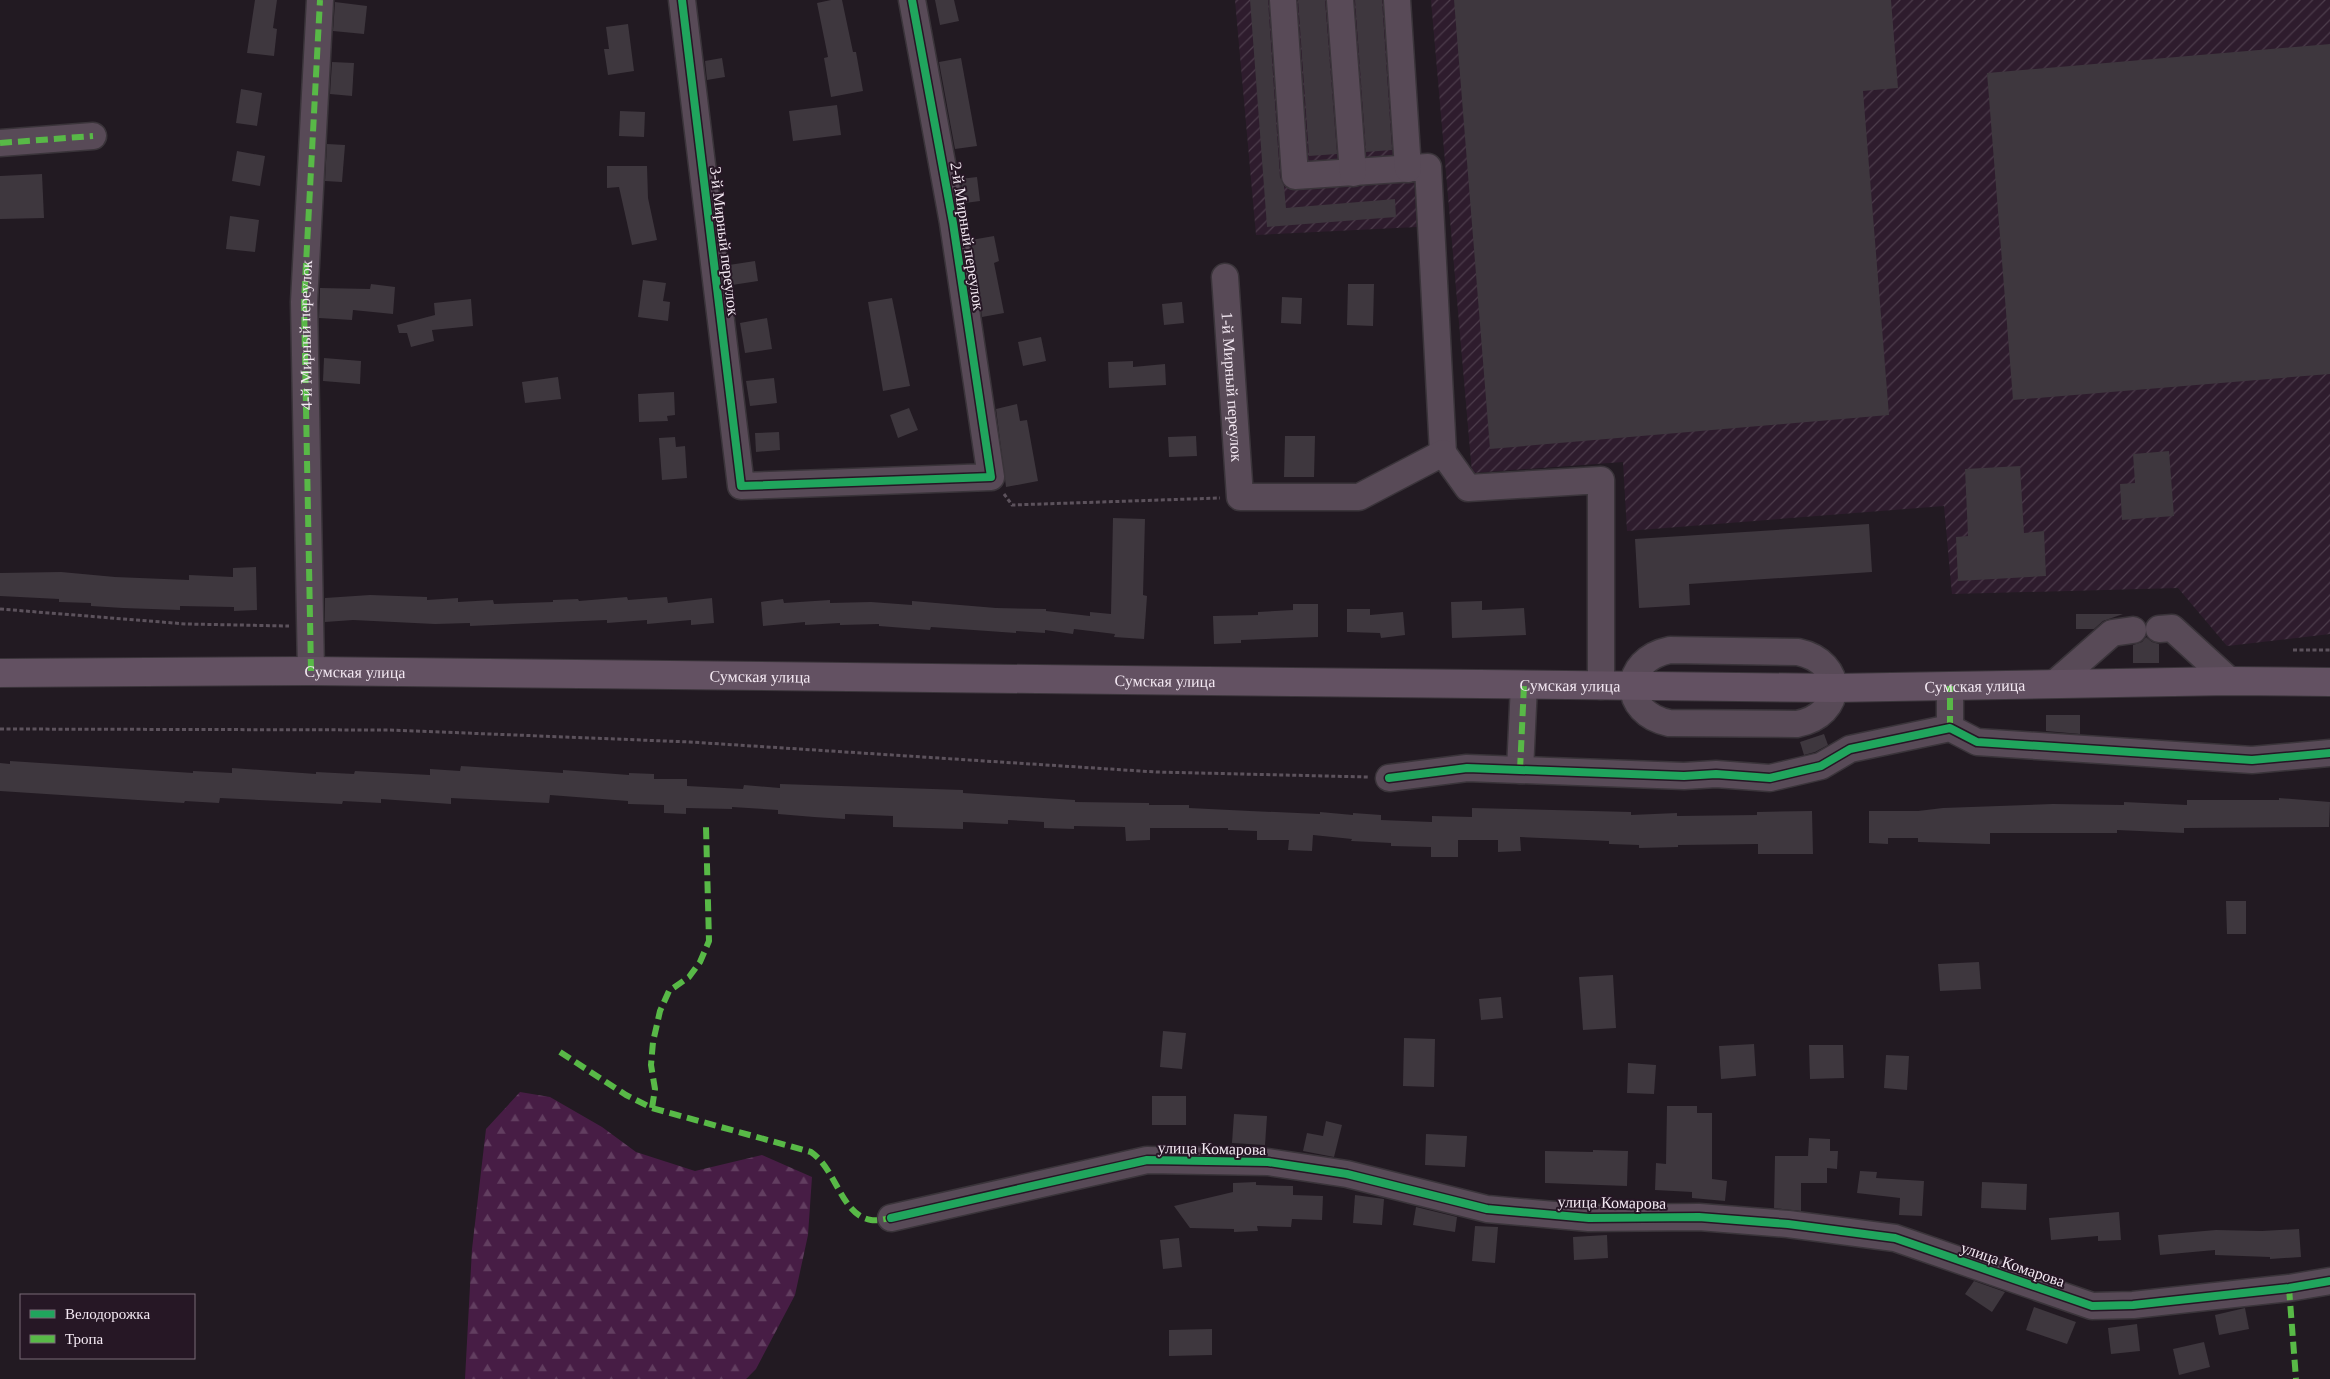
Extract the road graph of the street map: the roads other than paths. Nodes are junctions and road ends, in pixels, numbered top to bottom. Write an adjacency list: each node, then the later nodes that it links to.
1 (320, 0): 16 (street, 4-й Мирный переулок)
2 (682, 0): 13 (street, 3-й Мирный переулок)
3 (912, 0): 13 (street, 2-й Мирный переулок)
4 (1283, 0): 10 (street)
5 (1340, 0): 10 (street)
6 (1397, 0): 9 (street)
7 (93, 136): 8 (street)
8 (0, 143)
9 (1418, 168): 10 (street); 12 (street)
10 (1353, 173)
11 (1225, 278): 12 (street, 1-й Мирный переулок)
12 (1443, 453): 22 (street)
13 (991, 477)
14 (2159, 629): 18 (street)
15 (2133, 630): 20 (street)
16 (311, 671): 17 (main road, Сумская улица); 21 (main road, Сумская улица)
17 (0, 673)
18 (2230, 681): 19 (main road, Сумская улица); 20 (main road, Сумская улица)
19 (2330, 682)
20 (2054, 684): 24 (main road, Сумская улица)
21 (1524, 685): 22 (main road, Сумская улица); 28 (street)
22 (1601, 686): 23 (main road, Сумская улица)
23 (1633, 686): 25 (main road, Сумская улица); 25 (street); 25 (street)
24 (1950, 686): 25 (main road, Сумская улица); 26 (street)
25 (1834, 688)
26 (1950, 728): 27 (street); 28 (street)
27 (2330, 753)
28 (1520, 770): 29 (street)
29 (1389, 778)
30 (891, 1218): 31 (street, улица Комарова)
31 (2330, 1281)

